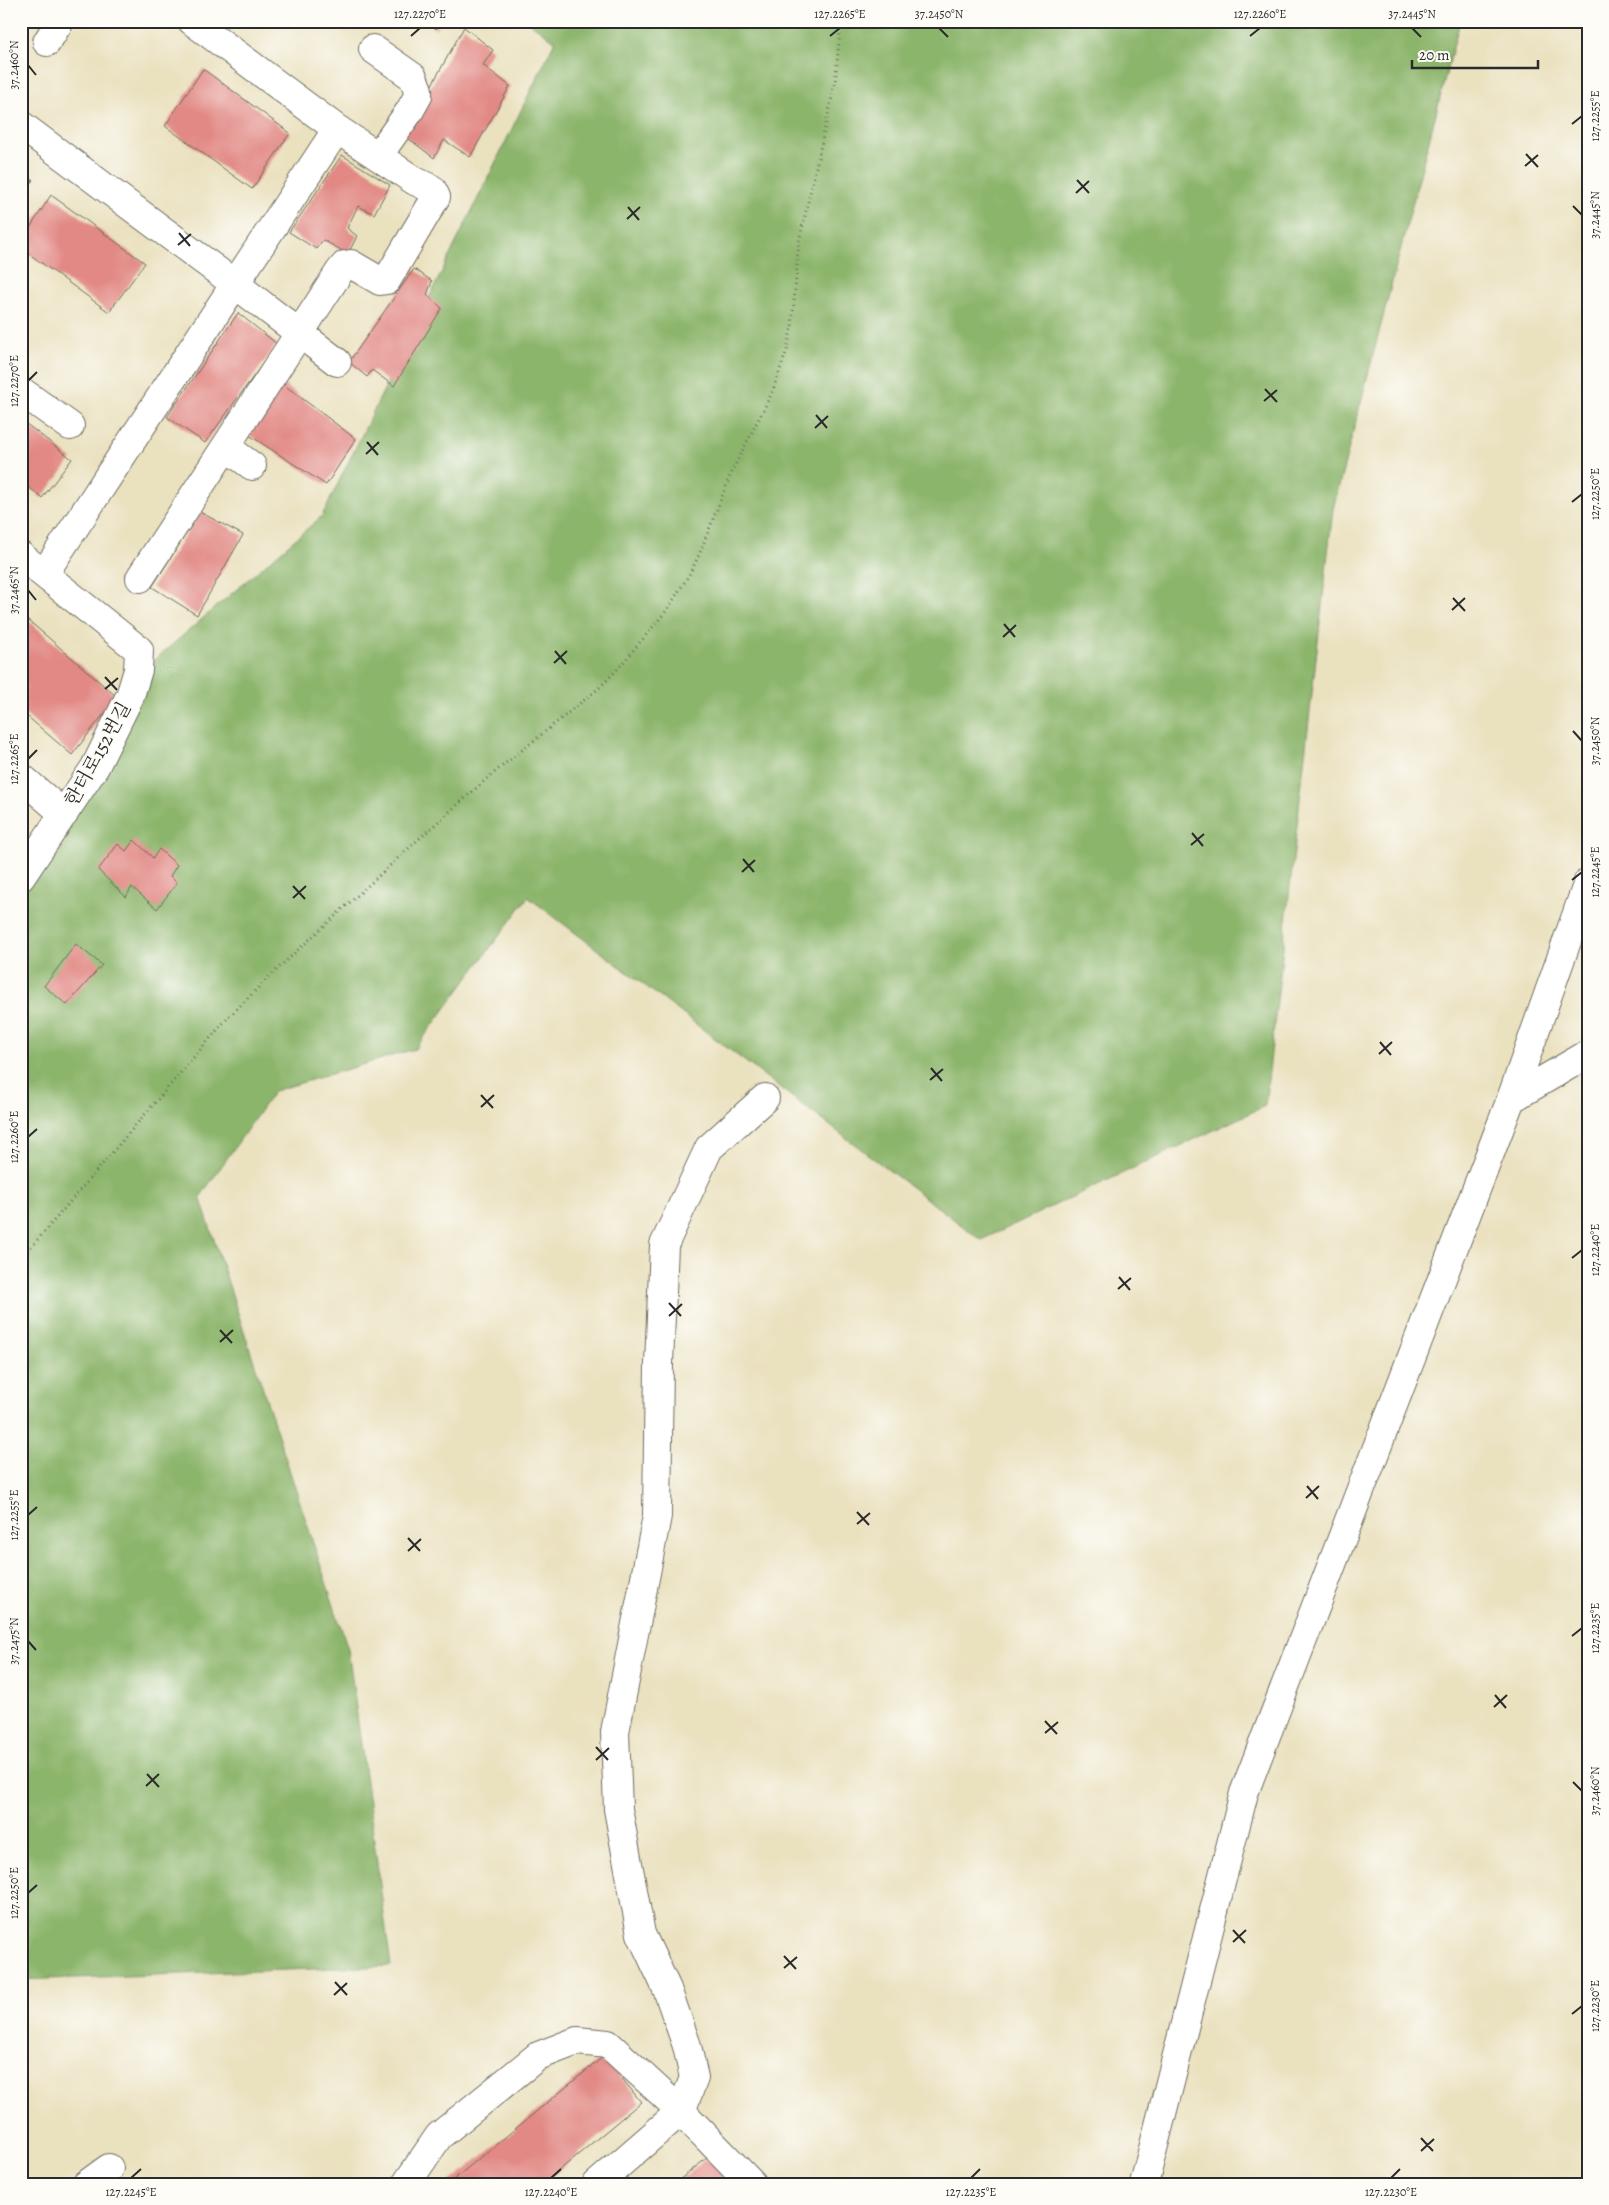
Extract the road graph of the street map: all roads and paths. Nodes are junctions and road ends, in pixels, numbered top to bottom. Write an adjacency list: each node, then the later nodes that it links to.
1 (192, 21): 5 (street)
2 (841, 21): 24 (path)
3 (373, 49): 6 (street)
4 (21, 125): 7 (street)
5 (337, 129): 6 (street); 7 (street)
6 (378, 156): 8 (street)
7 (235, 284): 8 (street); 15 (street)
8 (298, 333): 9 (street); 12 (street)
9 (337, 362)
10 (21, 391): 11 (street)
11 (70, 426)
12 (226, 447): 13 (street); 16 (street)
13 (252, 466)
14 (21, 556): 15 (street, 한터로152번길)
15 (44, 574): 18 (street, 한터로152번길)
16 (140, 578)
17 (21, 778): 18 (street)
18 (64, 814): 19 (street, 한터로152번길)
19 (21, 877)
20 (1588, 882): 23 (street)
21 (1588, 1054): 23 (street)
22 (765, 1098): 25 (street)
23 (1511, 1098): 31 (street)
24 (21, 1259)
25 (681, 2111): 28 (street); 29 (street); 30 (street)
26 (109, 2168): 27 (street)
27 (87, 2184)
28 (406, 2184)
29 (597, 2184)
30 (752, 2184)
31 (1144, 2184)

